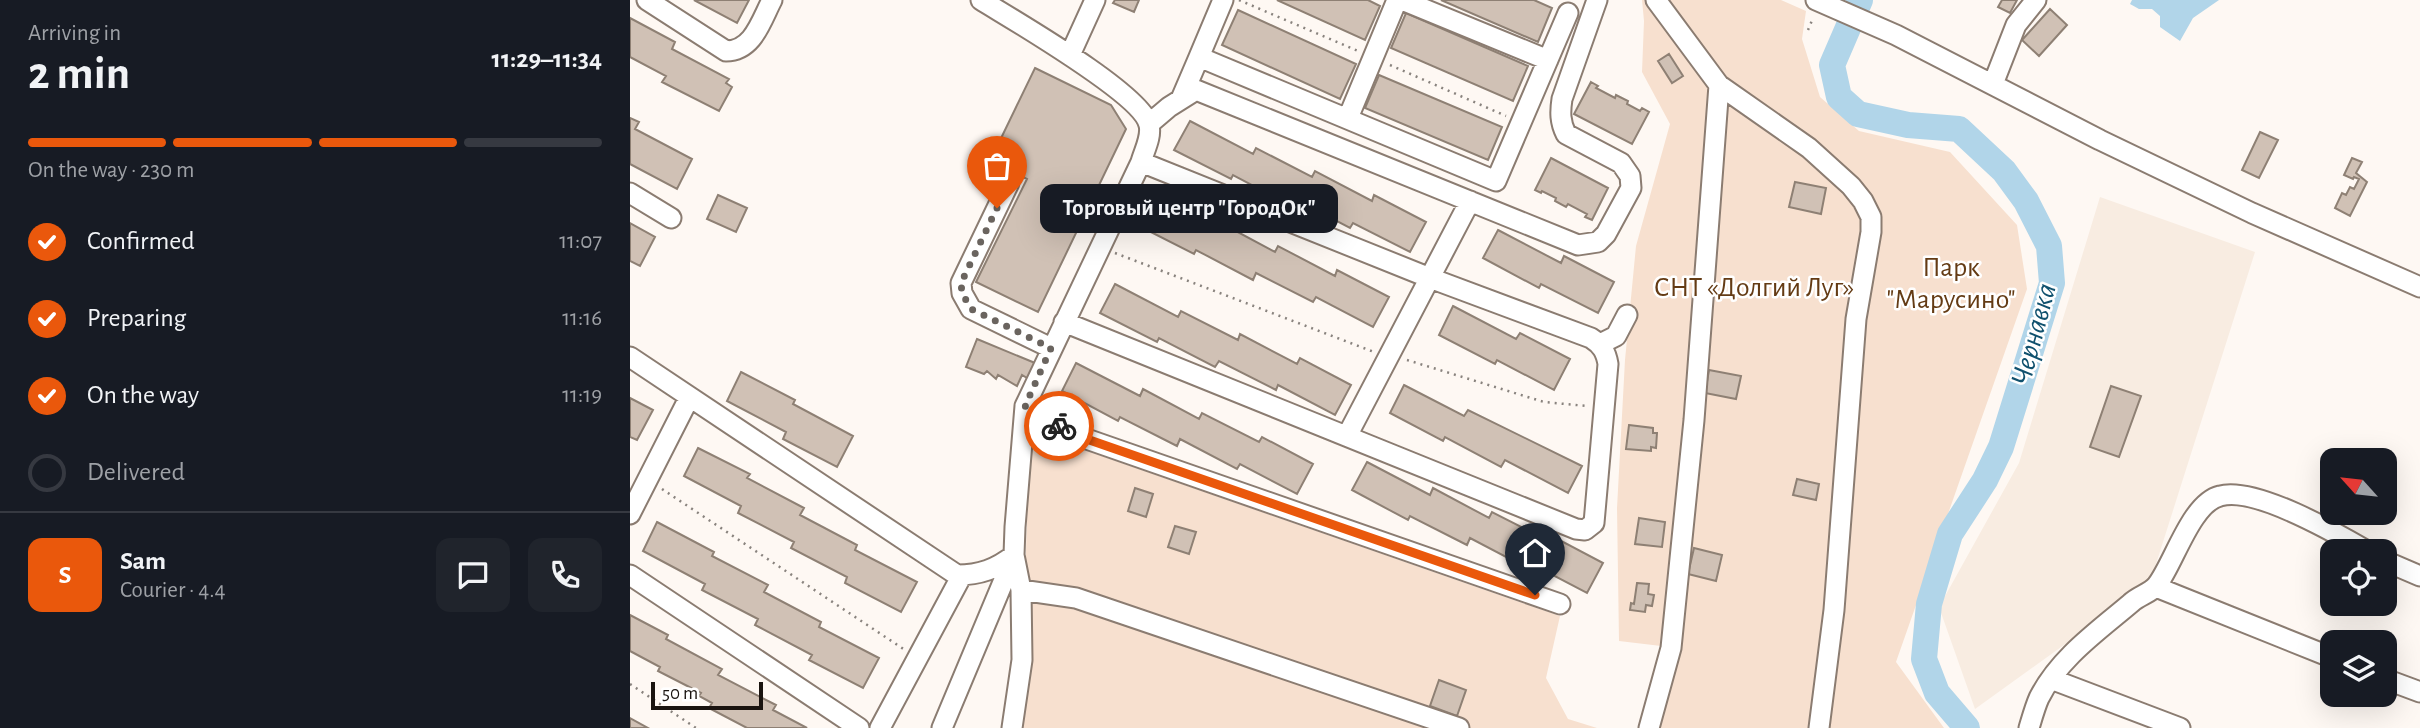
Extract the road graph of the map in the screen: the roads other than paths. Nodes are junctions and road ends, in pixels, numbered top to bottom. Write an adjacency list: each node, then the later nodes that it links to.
1 (647, 0): 2 (street)
2 (772, 0)
3 (981, 0): 12 (street)
4 (1095, 0): 12 (street)
5 (1223, 0): 13 (street)
6 (1400, 0): 14 (street); 18 (street)
7 (1597, 0): 23 (street)
8 (1656, 0): 16 (street)
9 (2036, 0): 15 (street)
10 (1818, 1): 15 (street)
11 (1568, 13): 14 (street)
12 (1070, 55): 19 (street)
13 (1199, 57): 17 (street); 18 (street)
14 (1548, 60): 18 (street)
15 (1993, 83): 26 (street)
16 (1719, 85): 54 (street); 55 (street)
17 (1181, 99): 19 (street); 23 (street)
18 (1348, 118)
19 (1149, 124): 20 (street)
20 (1141, 162): 25 (street); 28 (street)
21 (1009, 183): 30 (street)
22 (630, 193): 24 (street)
23 (1470, 201): 25 (street)
24 (671, 219)
25 (1430, 278): 29 (street); 34 (street)
26 (2420, 287)
27 (1627, 315): 29 (street)
28 (1064, 322): 30 (street); 34 (street)
29 (1600, 344): 34 (street)
30 (1051, 348): 33 (street)
31 (630, 357): 32 (street)
32 (689, 398): 35 (street); 40 (street)
33 (1025, 406): 37 (street); 44 (street)
34 (1347, 436)
35 (630, 514)
36 (2347, 539): 42 (street)
37 (1014, 555): 40 (street); 43 (street); 51 (street)
38 (2397, 566): 41 (street)
39 (630, 575): 49 (street)
40 (962, 575): 50 (street)
41 (2420, 576)
42 (2155, 587): 45 (street); 46 (street)
43 (1021, 590): 52 (street); 53 (street)
44 (1560, 604)
45 (2320, 653)
46 (2051, 678): 56 (street); 57 (street)
47 (2397, 683): 48 (street)
48 (2420, 692)
49 (859, 728)
50 (880, 728)
51 (942, 728)
52 (1012, 728)
53 (1459, 728)
54 (1649, 728)
55 (1819, 728)
56 (2029, 728)
57 (2180, 728)

